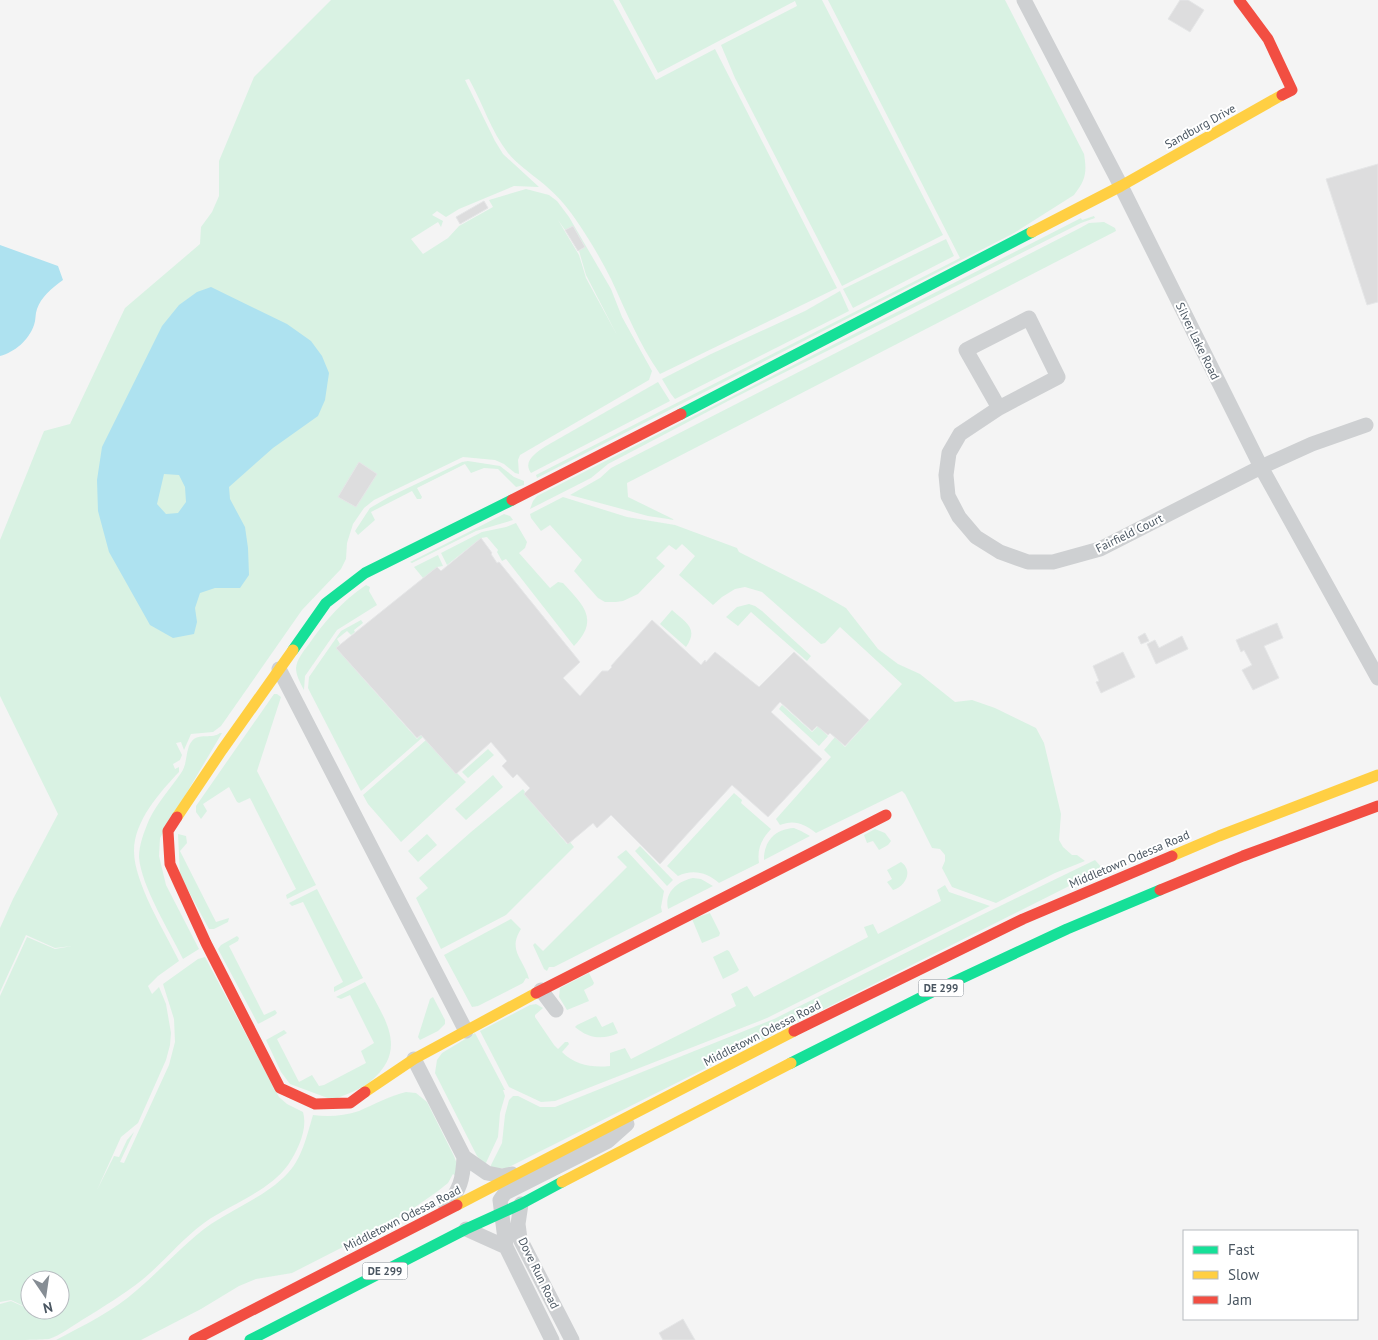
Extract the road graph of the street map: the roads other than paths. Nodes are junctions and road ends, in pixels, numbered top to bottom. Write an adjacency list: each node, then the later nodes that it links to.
1 (1024, 0): 3 (street, Silver Lake Road)
2 (1239, 0): 3 (main road, Sandburg Drive)
3 (1121, 186): 6 (street, Silver Lake Road); 7 (main road, Sandburg Drive)
4 (998, 408): 4 (street, Fairfield Court); 6 (street, Fairfield Court)
5 (1366, 424): 6 (street, Fairfield Court)
6 (1261, 467): 8 (street, Silver Lake Road)
7 (279, 669): 14 (street); 15 (main road, Sandburg Drive)
8 (1378, 678)
9 (1378, 775): 16 (main road, Middletown Odessa Road / DE 299)
10 (1378, 806): 19 (main road, DE 299)
11 (886, 815): 12 (main road, Sandburg Drive)
12 (541, 990): 13 (street); 14 (main road, Sandburg Drive)
13 (556, 1010)
14 (466, 1031): 15 (main road, Sandburg Drive)
15 (414, 1059): 17 (street)
16 (643, 1110): 18 (main road, Middletown Odessa Road / DE 299); 21 (street)
17 (464, 1157): 18 (street); 20 (street)
18 (521, 1172): 20 (main road, Middletown Odessa Road / DE 299)
19 (521, 1204): 21 (main road, DE 299); 27 (street, Dove Run Road)
20 (442, 1213): 24 (main road, Middletown Odessa Road / DE 299)
21 (502, 1213): 22 (main road, DE 299); 23 (street)
22 (466, 1230): 23 (street, Dove Run Road); 25 (main road, DE 299)
23 (506, 1247): 26 (street, Dove Run Road)
24 (194, 1340)
25 (250, 1340)
26 (552, 1340)
27 (572, 1340)

